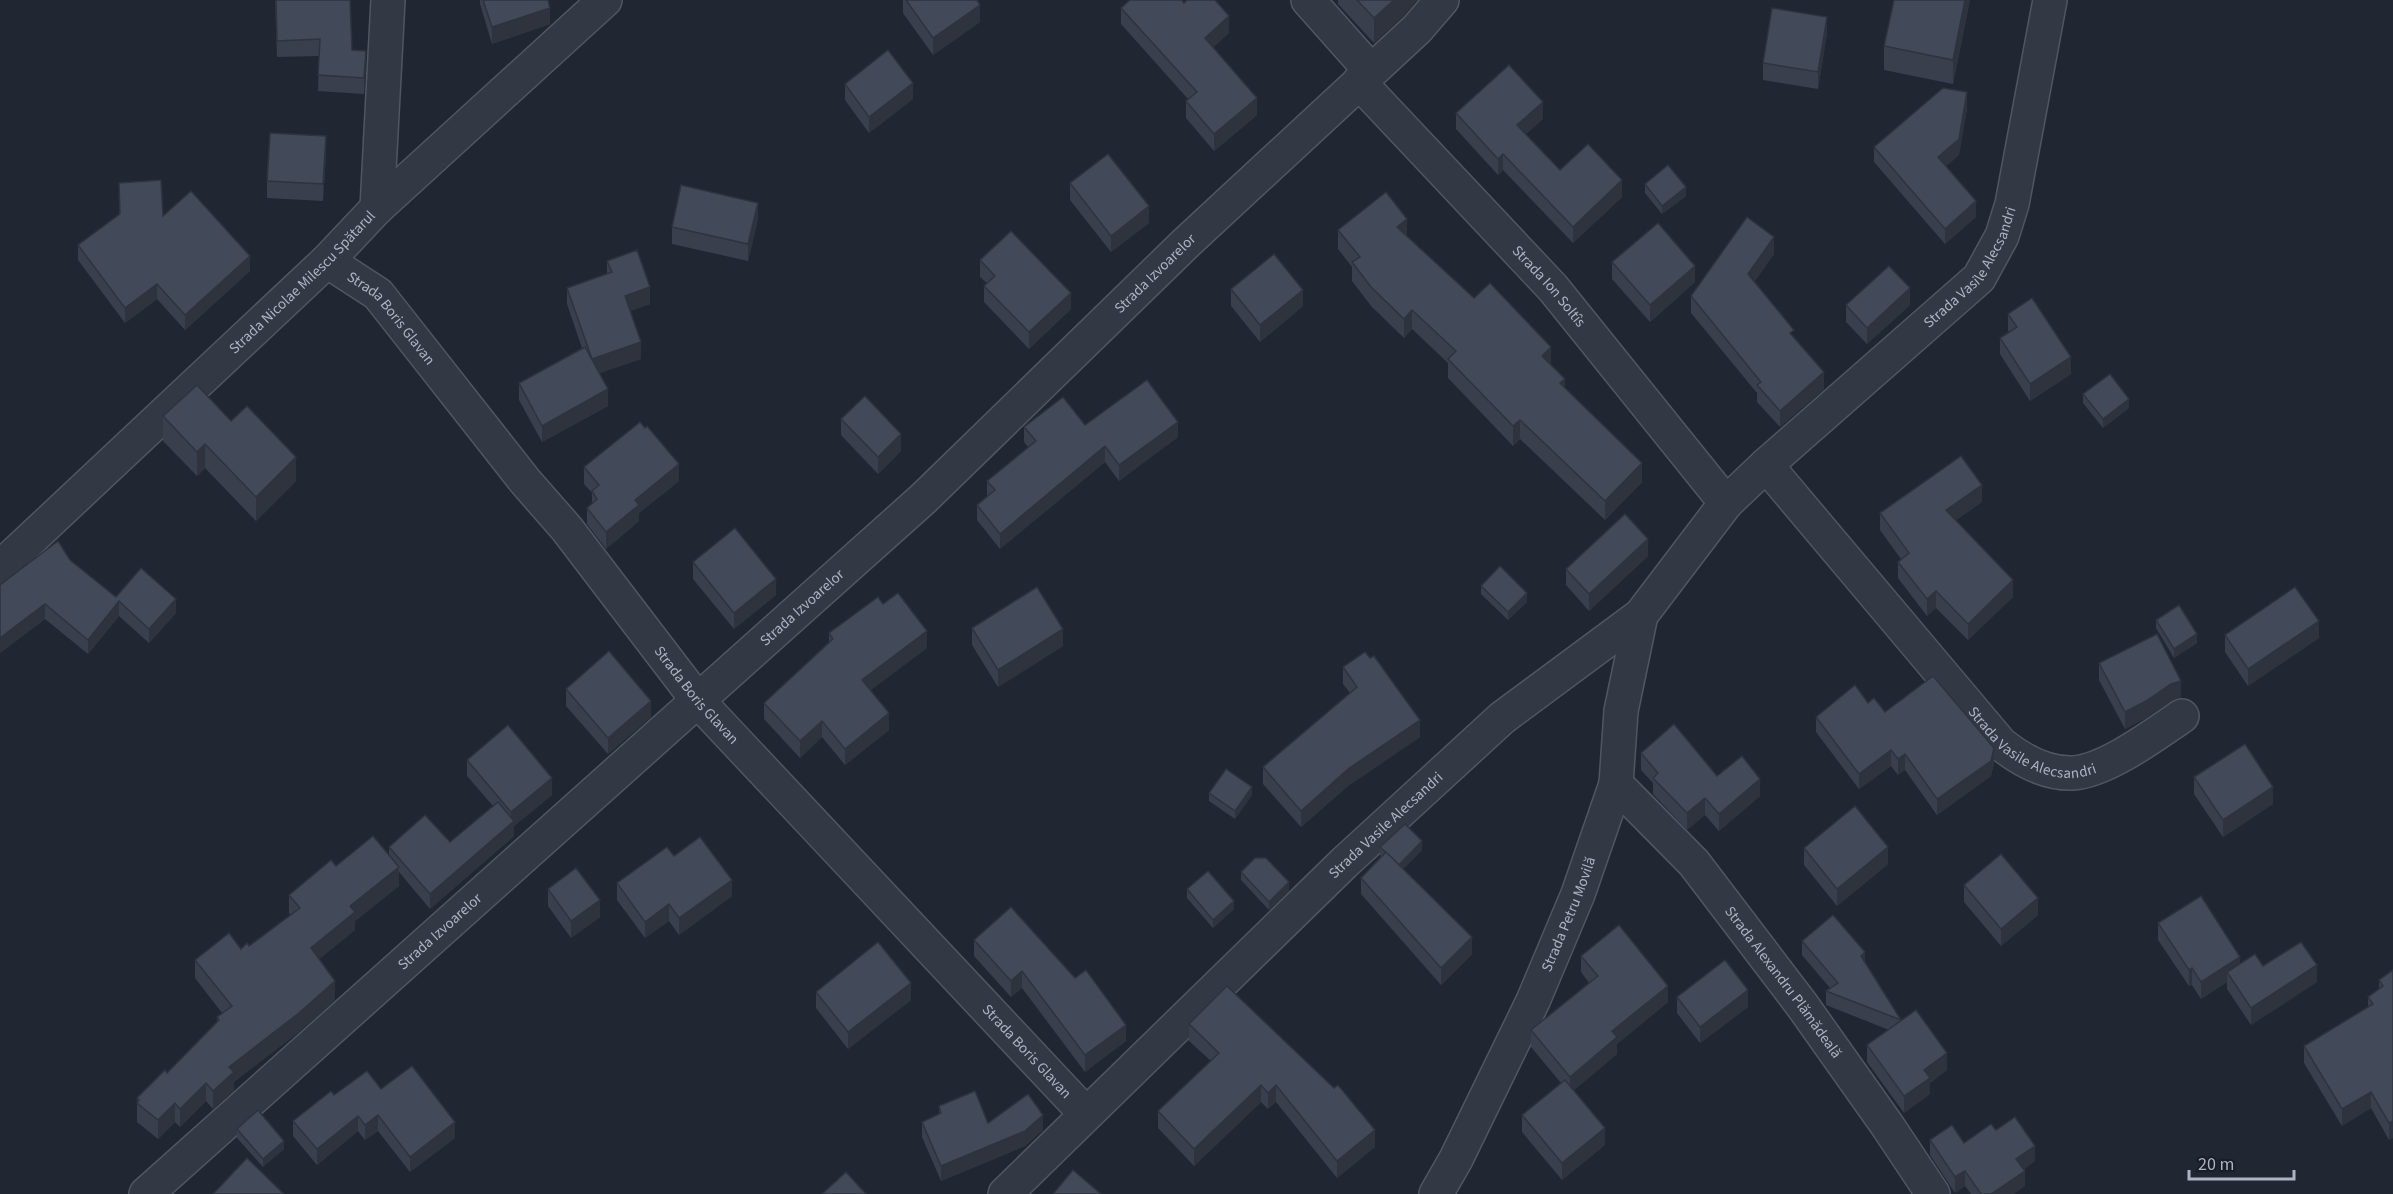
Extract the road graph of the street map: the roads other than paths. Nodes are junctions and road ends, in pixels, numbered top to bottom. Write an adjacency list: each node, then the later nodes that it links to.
1 (388, 0): 7 (street)
2 (605, 0): 7 (street, Strada Nicolae Milescu Spătarul)
3 (1308, 0): 6 (street, Strada Ion Soltîs)
4 (1442, 0): 6 (street, Strada Izvoarelor)
5 (2050, 0): 9 (street, Strada Vasile Alecsandri)
6 (1365, 77): 10 (street, Strada Ion Soltîs); 13 (street, Strada Izvoarelor)
7 (377, 208): 8 (street, Strada Nicolae Milescu Spătarul)
8 (327, 261): 11 (street, Strada Nicolae Milescu Spătarul); 13 (street, Strada Boris Glavan)
9 (1767, 465): 10 (street, Strada Vasile Alecsandri); 14 (street, Strada Vasile Alecsandri)
10 (1726, 503): 12 (street, Strada Vasile Alecsandri)
11 (0, 568)
12 (1641, 615): 15 (street, Strada Petru Movilă); 16 (street, Strada Vasile Alecsandri)
13 (699, 702): 16 (street, Strada Boris Glavan); 17 (street, Strada Izvoarelor)
14 (2182, 716)
15 (1616, 784): 19 (street, Strada Petru Movilă); 20 (street, Strada Alexandru Plămădeală)
16 (1086, 1114): 18 (street, Strada Vasile Alecsandri)
17 (146, 1194)
18 (1005, 1194)
19 (1436, 1194)
20 (1933, 1194)

